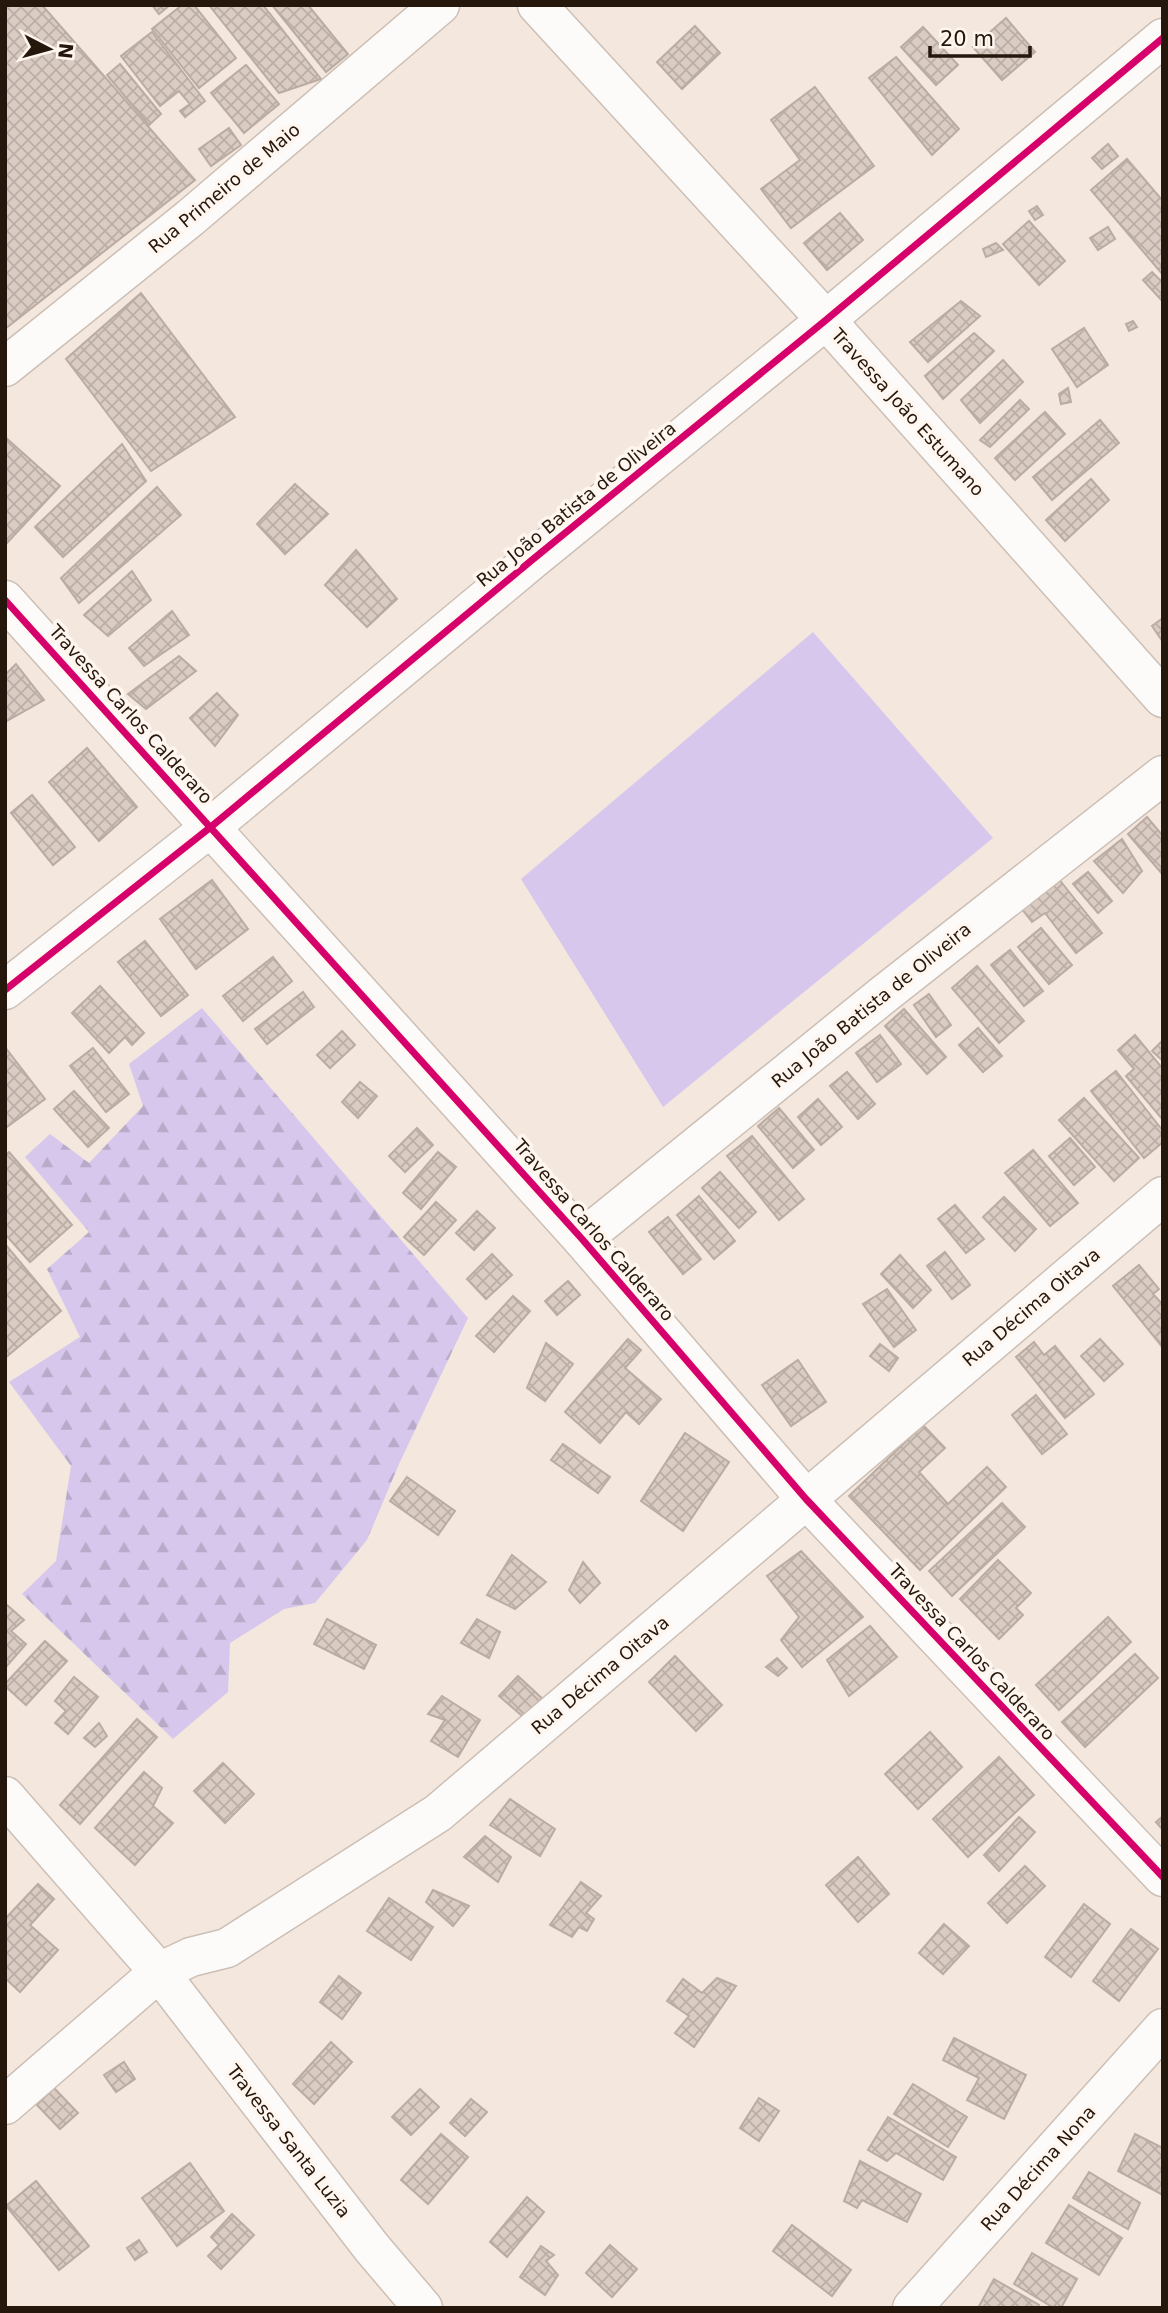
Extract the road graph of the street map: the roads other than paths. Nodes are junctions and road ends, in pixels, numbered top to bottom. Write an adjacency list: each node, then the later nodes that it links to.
1 (440, 5): 5 (street, Rua Primeiro de Maio)
2 (537, 5): 4 (street, Travessa João Estumano)
3 (1163, 38): 4 (street, Rua João Batista de Oliveira)
4 (826, 320): 7 (street, Travessa João Estumano); 9 (street, Rua João Batista de Oliveira)
5 (5, 367)
6 (5, 600): 9 (street, Travessa Carlos Calderaro)
7 (1163, 698)
8 (1163, 775): 12 (street, Rua João Batista de Oliveira)
9 (212, 827): 10 (street, Rua João Batista de Oliveira); 12 (street, Travessa Carlos Calderaro)
10 (5, 990)
11 (1163, 1196): 13 (street, Rua Décima Oitava)
12 (582, 1238): 13 (street, Travessa Carlos Calderaro)
13 (806, 1499): 15 (street, Travessa Carlos Calderaro); 16 (street, Rua Décima Oitava)
14 (5, 1796): 16 (street, Travessa Santa Luzia)
15 (1163, 1877)
16 (159, 1972): 18 (street, Rua Décima Oitava); 19 (street, Travessa Santa Luzia)
17 (1163, 2028): 20 (street, Rua Décima Nona)
18 (5, 2105)
19 (423, 2308)
20 (912, 2308)

